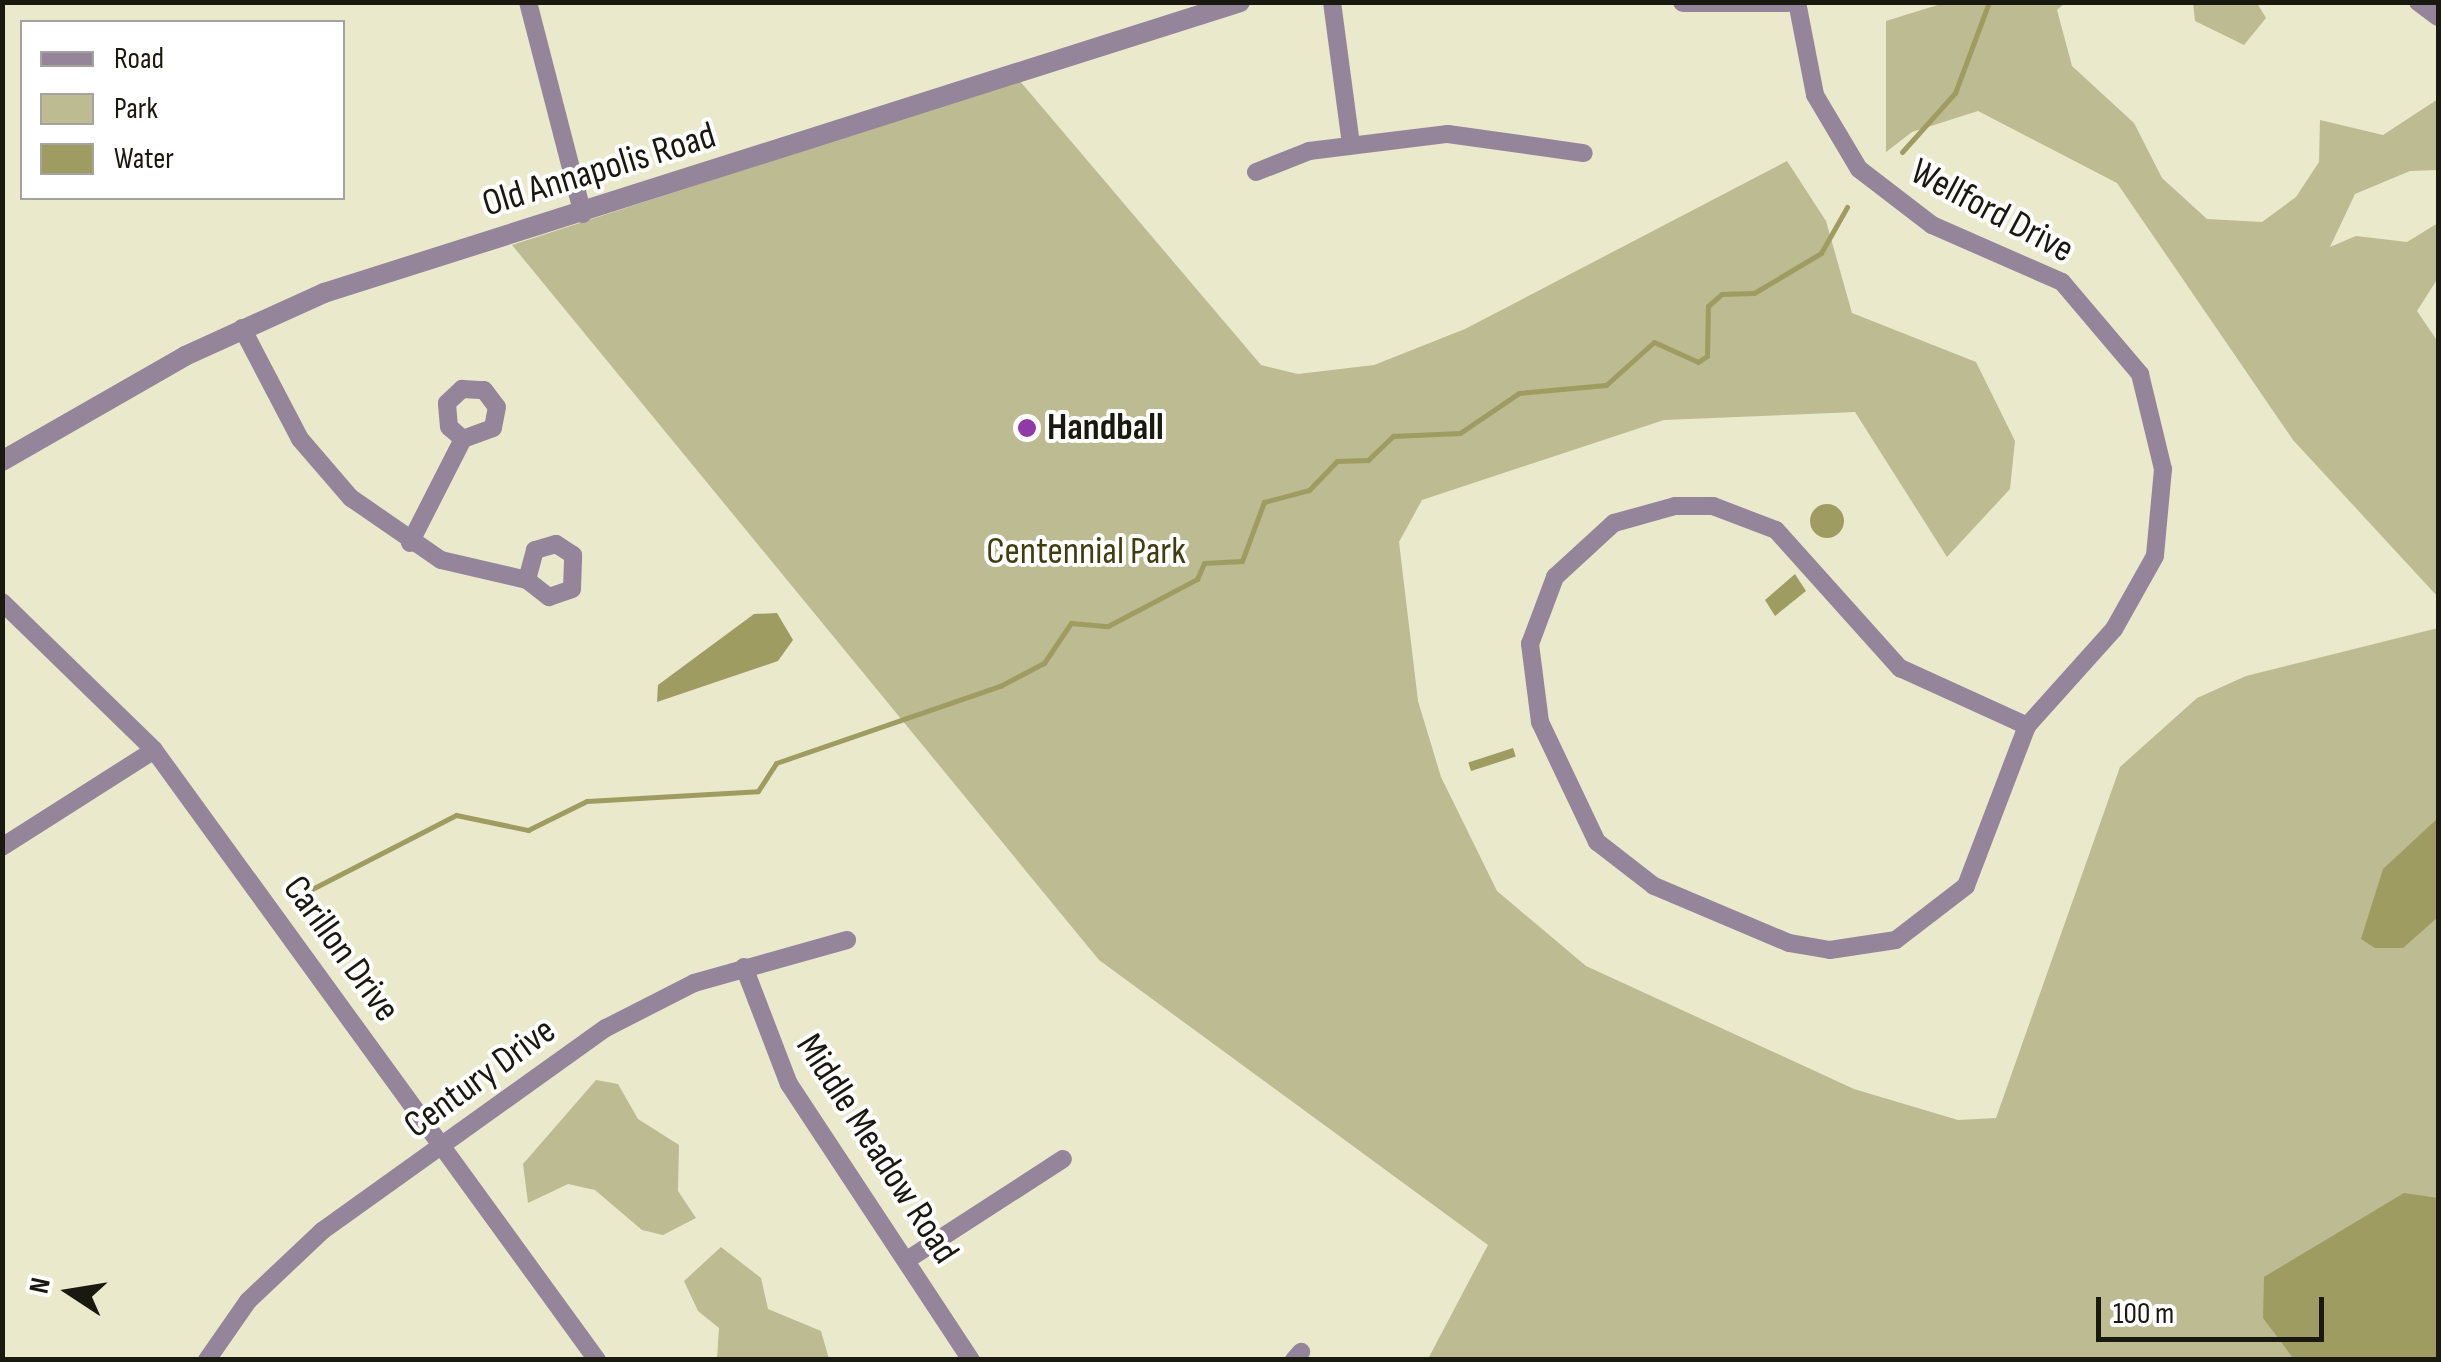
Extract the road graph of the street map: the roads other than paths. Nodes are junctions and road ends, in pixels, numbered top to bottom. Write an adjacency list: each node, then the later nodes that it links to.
1 (528, 2): 12 (street)
2 (1240, 2): 12 (street, Old Annapolis Road)
3 (1332, 2): 9 (street)
4 (1683, 2): 5 (street)
5 (1788, 2)
6 (1797, 2): 19 (street, Wellford Drive)
7 (2418, 2): 8 (street)
8 (2438, 16)
9 (1351, 144): 10 (street); 11 (street)
10 (1584, 153)
11 (1256, 172)
12 (583, 214): 13 (street, Old Annapolis Road)
13 (242, 328): 15 (street, Old Annapolis Road); 16 (street)
14 (463, 438): 16 (street)
15 (2, 460)
16 (410, 543): 17 (street)
17 (527, 580)
18 (2, 602): 20 (street, Carillon Drive)
19 (2027, 726): 19 (street, Wellford Drive)
20 (154, 750): 21 (street); 24 (street, Carillon Drive)
21 (2, 847)
22 (848, 940): 23 (street, Century Drive)
23 (744, 967): 24 (street, Century Drive); 26 (street, Middle Meadow Road)
24 (444, 1145): 27 (street, Century Drive); 28 (street, Carillon Drive)
25 (1063, 1159): 26 (street)
26 (910, 1258): 29 (street, Middle Meadow Road)
27 (207, 1360)
28 (597, 1360)
29 (971, 1360)

